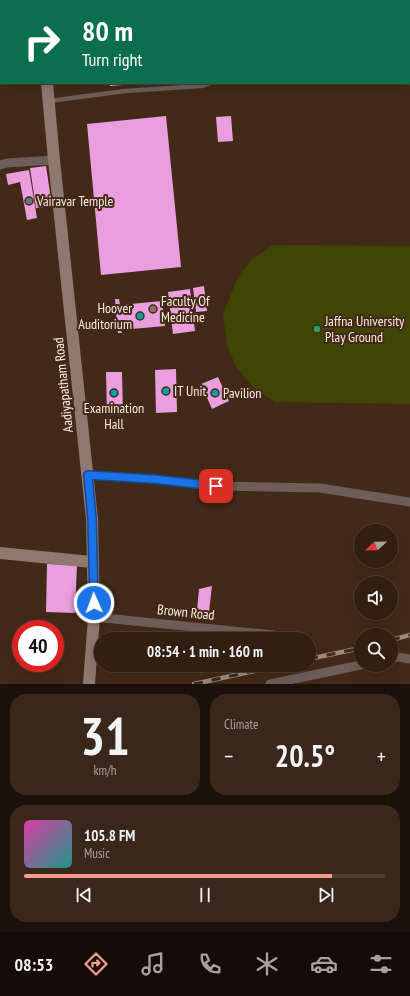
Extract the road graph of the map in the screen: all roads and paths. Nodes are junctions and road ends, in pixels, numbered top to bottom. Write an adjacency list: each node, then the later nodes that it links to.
1 (47, 84): 3 (street, Aadiyapatham Road)
2 (207, 84): 3 (lane)
3 (48, 101): 4 (street, Aadiyapatham Road)
4 (54, 160): 5 (street); 6 (street, Aadiyapatham Road)
5 (0, 165)
6 (88, 475): 7 (street); 9 (street, Aadiyapatham Road)
7 (410, 502)
8 (0, 553): 9 (street)
9 (92, 562): 10 (street, Aadiyapatham Road)
10 (94, 617): 11 (street, Brown Road); 15 (street, Aadiyapatham Road)
11 (244, 632)
12 (398, 658): 13 (street)
13 (410, 660)
14 (354, 666): 16 (street)
15 (89, 684)
16 (270, 684)

